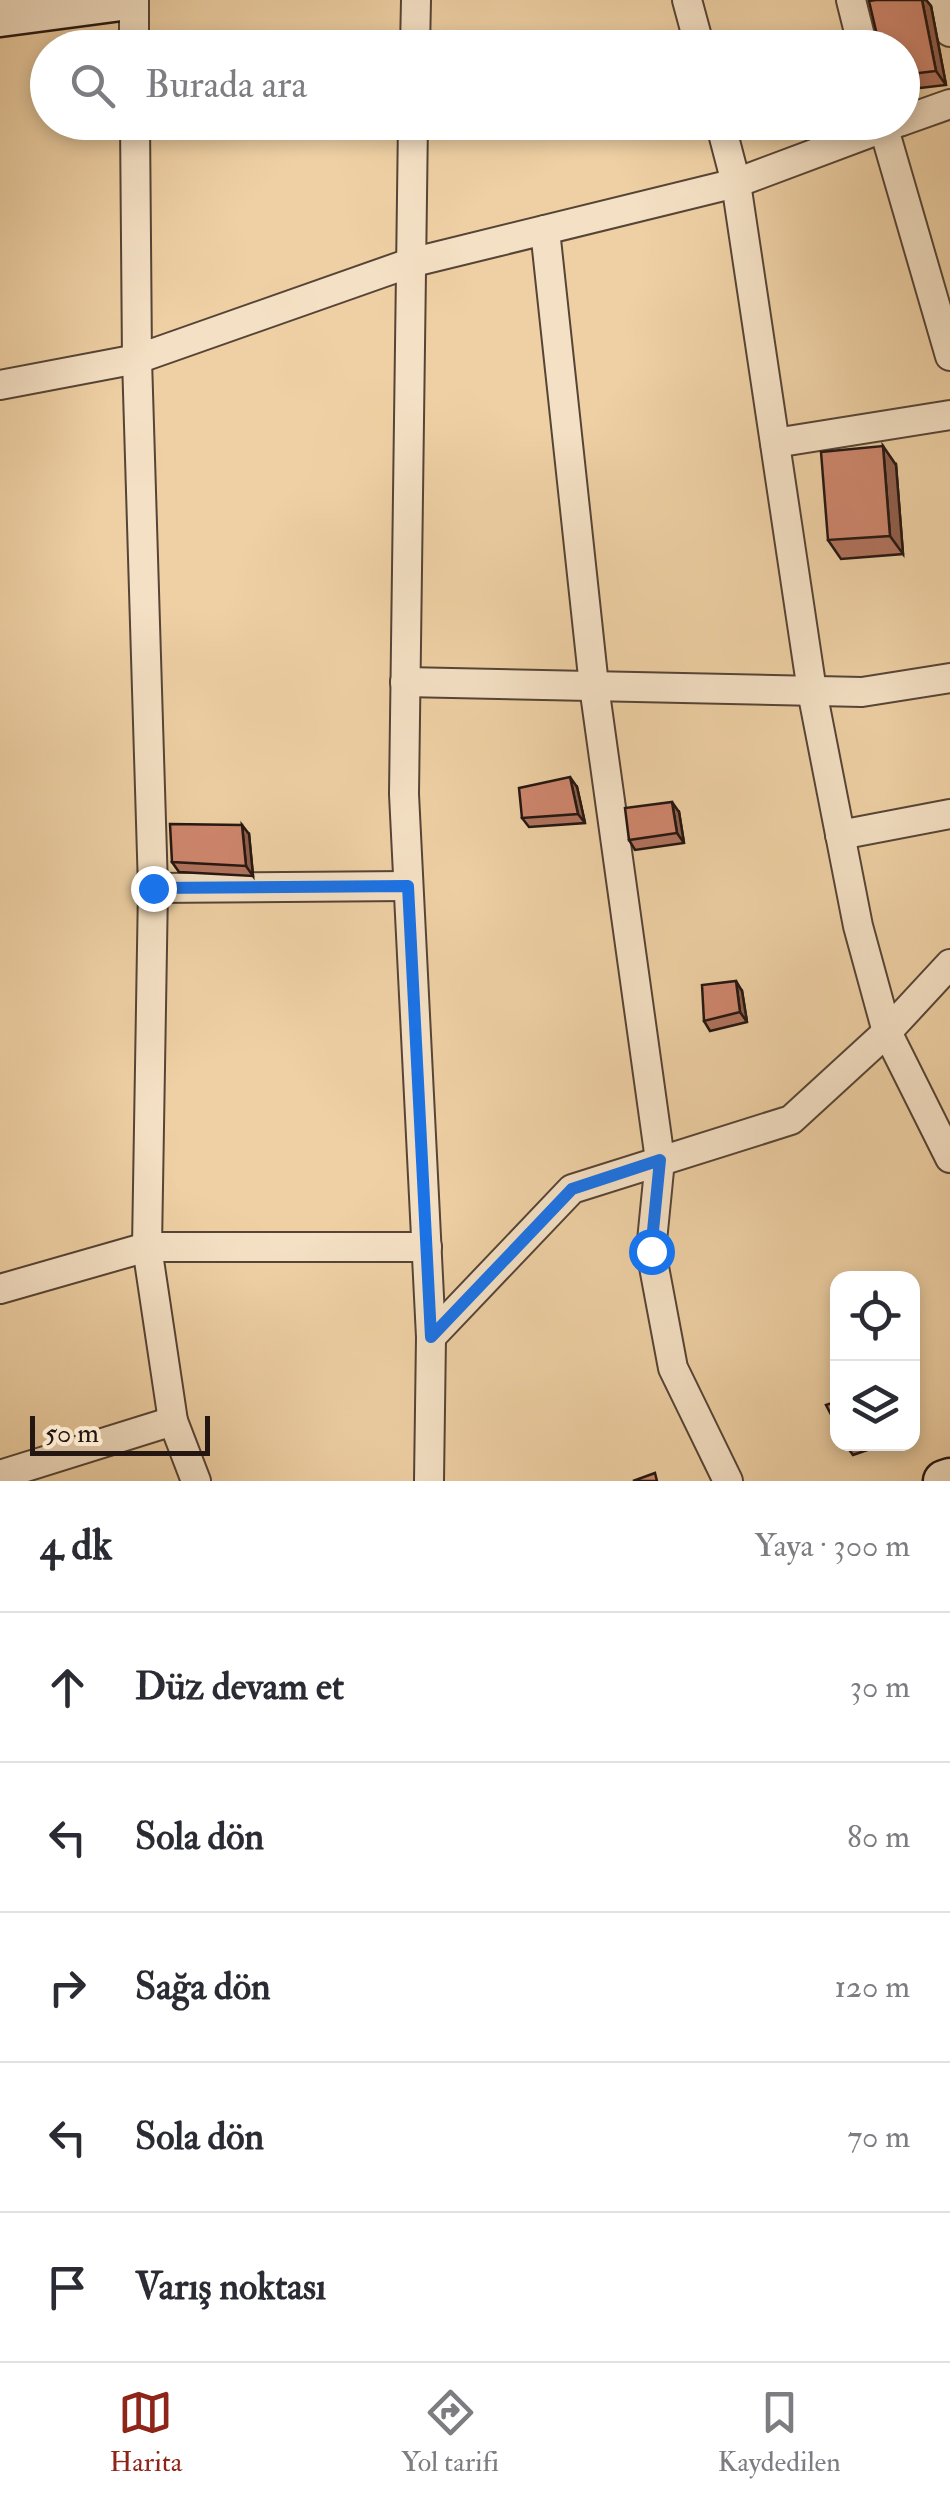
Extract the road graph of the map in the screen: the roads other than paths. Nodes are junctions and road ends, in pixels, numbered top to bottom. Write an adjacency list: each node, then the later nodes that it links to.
1 (121, 0): 7 (street)
2 (134, 0): 8 (street)
3 (416, 0): 9 (street)
4 (687, 0): 10 (street)
5 (851, 0): 11 (street)
6 (942, 0): 12 (street)
7 (0, 16)
8 (134, 30)
9 (415, 30)
10 (695, 30)
11 (858, 30)
12 (950, 32)
13 (950, 104): 14 (street)
14 (920, 114)
15 (135, 140): 24 (street)
16 (413, 140): 22 (street)
17 (725, 140): 20 (street)
18 (850, 140): 20 (street)
19 (896, 140): 23 (street)
20 (736, 183): 21 (street); 27 (street)
21 (545, 230): 22 (street); 30 (street)
22 (410, 263): 24 (street); 29 (street)
23 (950, 356)
24 (137, 360): 25 (street); 35 (street)
25 (0, 384)
26 (950, 415): 27 (street)
27 (775, 444): 31 (street)
28 (950, 678): 31 (street)
29 (405, 682): 30 (street); 34 (street)
30 (594, 686): 31 (street); 39 (street)
31 (812, 691): 33 (street)
32 (950, 814): 33 (street)
33 (840, 835): 37 (street)
34 (408, 886): 35 (street); 41 (street)
35 (153, 888): 40 (street)
36 (950, 964): 37 (street)
37 (887, 1032): 38 (street); 39 (street)
38 (950, 1158)
39 (660, 1160): 43 (street); 48 (street)
40 (147, 1246): 41 (street); 42 (street); 44 (street)
41 (426, 1247): 43 (street)
42 (0, 1289)
43 (431, 1337): 47 (street)
44 (173, 1421): 45 (street); 46 (street)
45 (0, 1476)
46 (196, 1481)
47 (428, 1481)
48 (728, 1481)

